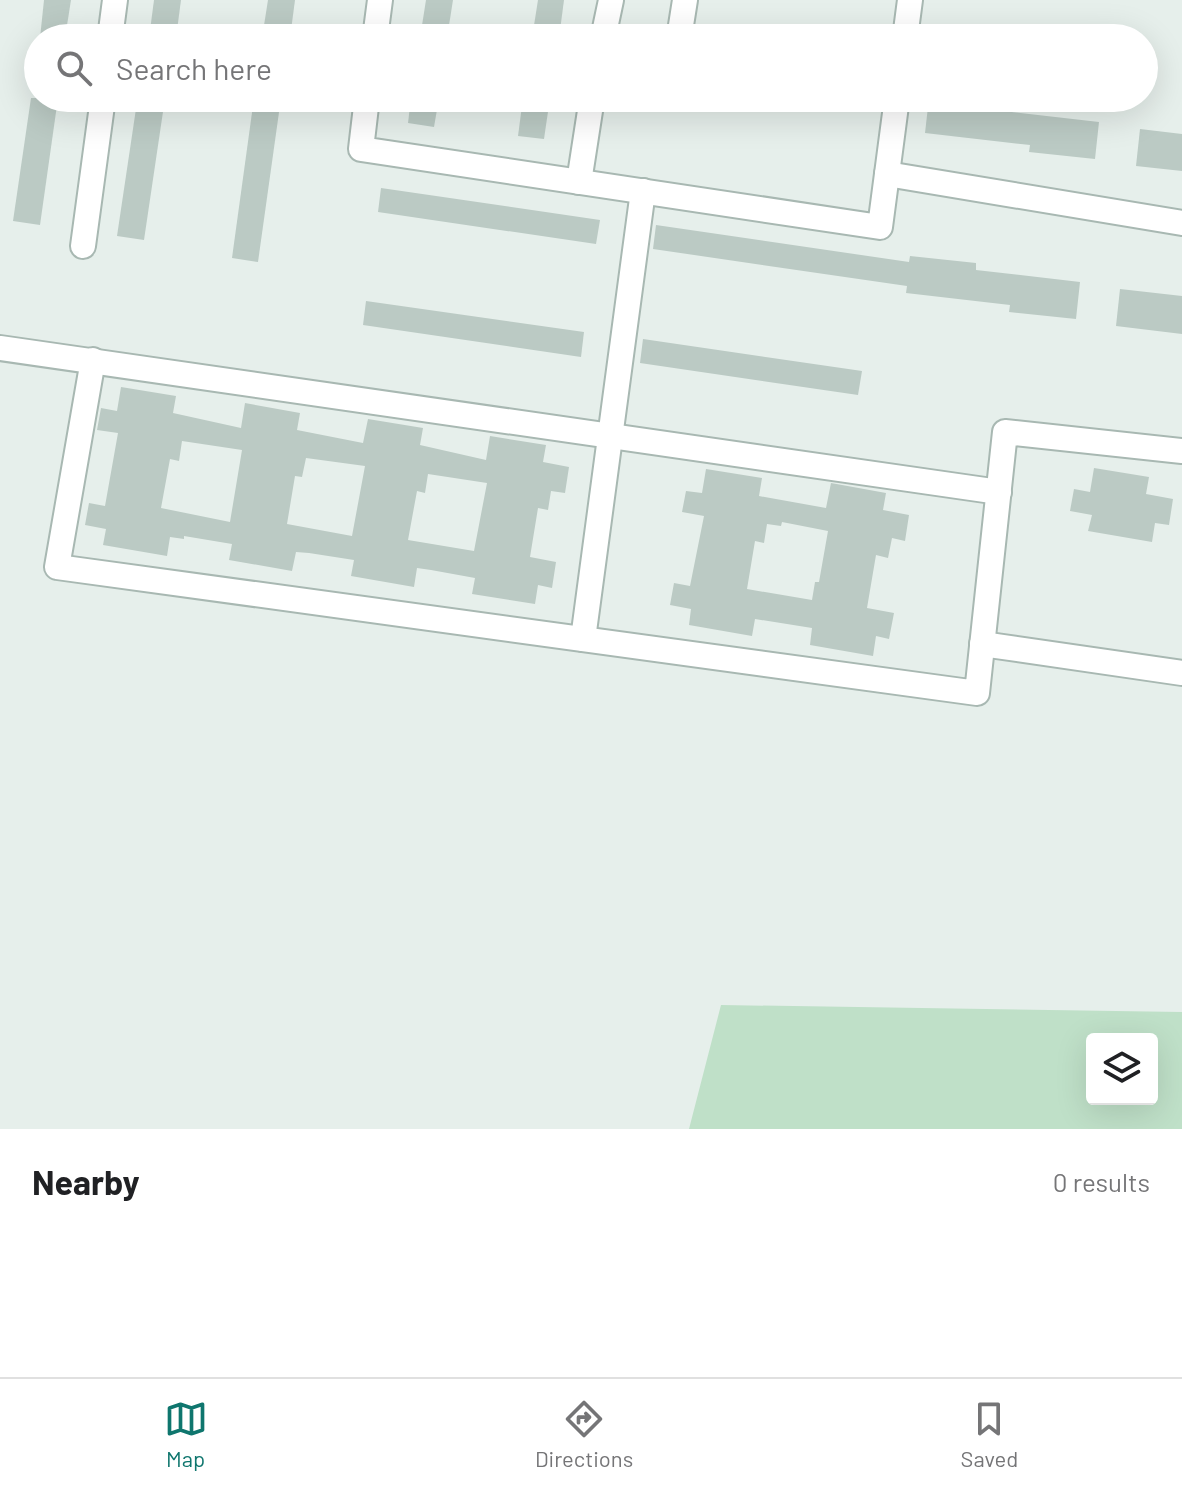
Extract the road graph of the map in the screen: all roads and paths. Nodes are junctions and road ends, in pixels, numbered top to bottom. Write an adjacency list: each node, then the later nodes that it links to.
1 (115, 0): 6 (street)
2 (380, 0): 7 (street)
3 (611, 0): 8 (street)
4 (685, 0): 9 (street)
5 (910, 0): 10 (street)
6 (112, 24)
7 (377, 24)
8 (606, 24)
9 (681, 24)
10 (907, 24)
11 (101, 112): 19 (street)
12 (365, 112): 16 (street)
13 (590, 112): 16 (street)
14 (895, 112): 15 (street)
15 (887, 174): 17 (street); 18 (street)
16 (579, 182): 17 (street)
17 (643, 191): 22 (street)
18 (1182, 223)
19 (83, 246)
20 (0, 348): 21 (street)
21 (93, 360): 22 (street); 25 (street)
22 (610, 435): 24 (street); 25 (street)
23 (1182, 451): 24 (street)
24 (999, 492): 26 (street)
25 (583, 639): 26 (street)
26 (982, 644): 27 (street)
27 (1182, 673)

